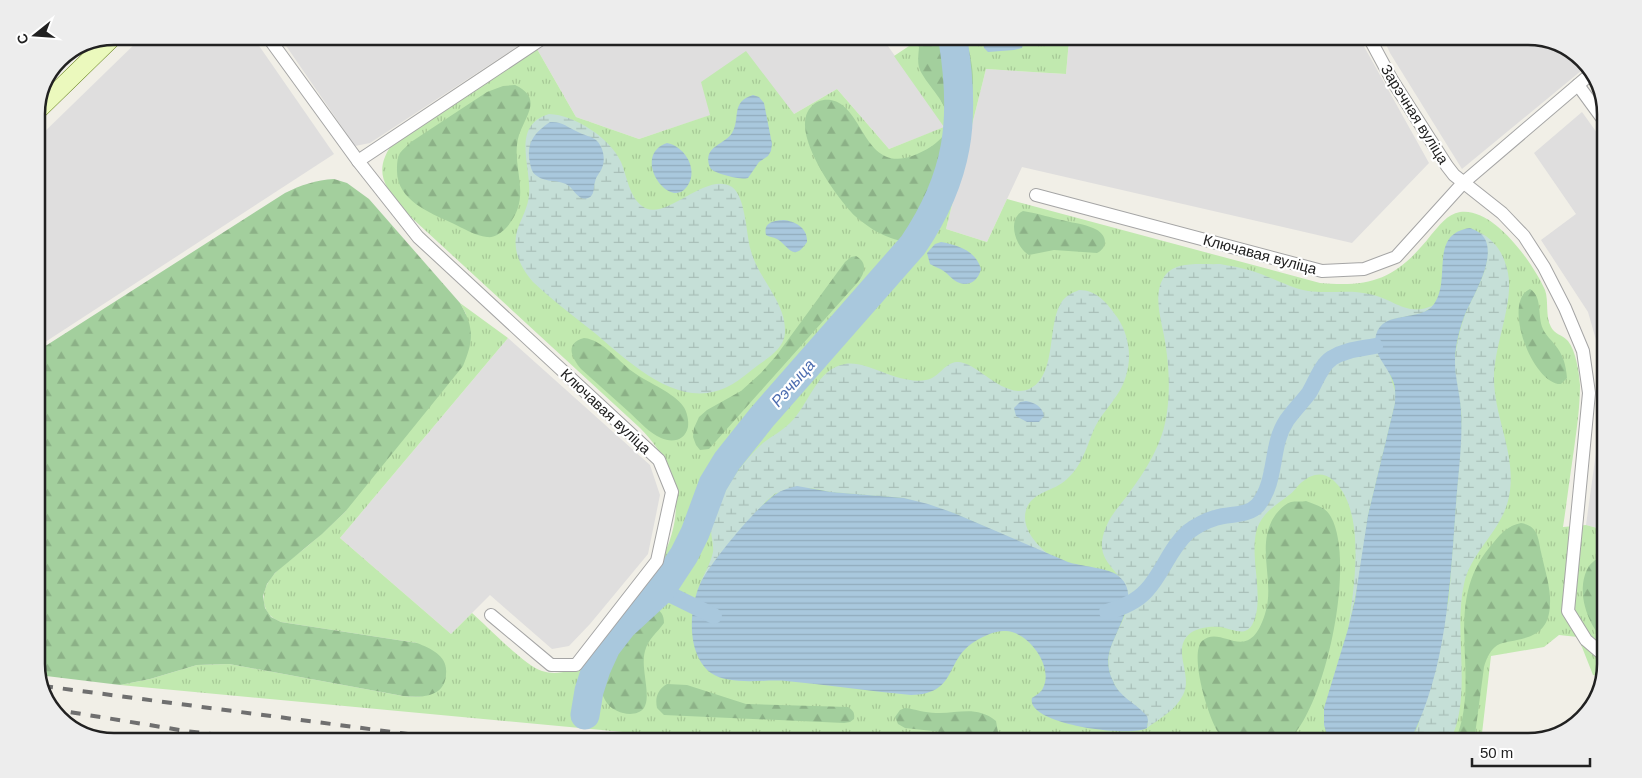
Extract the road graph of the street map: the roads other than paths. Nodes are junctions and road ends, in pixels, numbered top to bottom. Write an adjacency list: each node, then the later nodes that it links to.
1 (274, 45): 9 (street, Ключавая вуліца)
2 (532, 45): 9 (street)
3 (1373, 45): 10 (street, Зарэчная вуліца)
4 (104, 46): 7 (main road)
5 (1587, 78): 6 (street, Ключавая вуліца)
6 (1578, 85): 8 (street); 10 (street, Ключавая вуліца)
7 (46, 102)
8 (1597, 110)
9 (358, 161): 12 (street, Ключавая вуліца)
10 (1463, 183): 11 (street, Ключавая вуліца); 13 (street, Зарэчная вуліца)
11 (1036, 195)
12 (491, 615)
13 (1597, 649)

